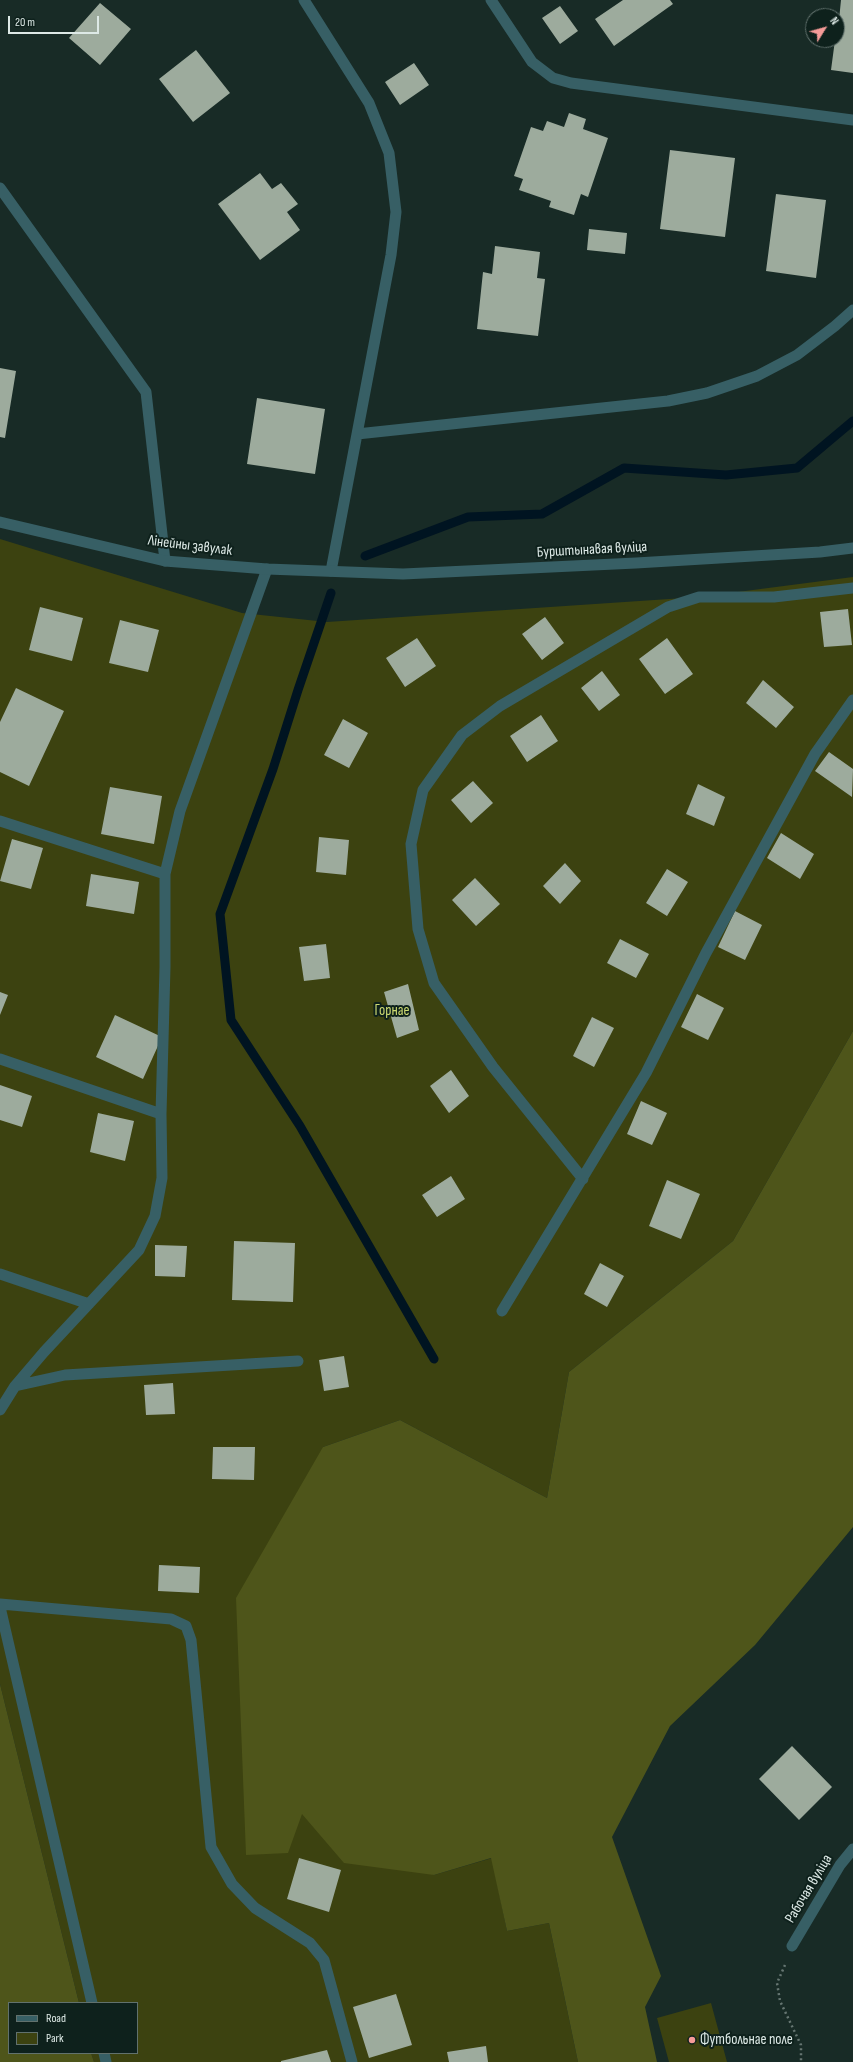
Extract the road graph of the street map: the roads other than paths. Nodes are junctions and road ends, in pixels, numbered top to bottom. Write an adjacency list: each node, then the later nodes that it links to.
1 (304, 0): 6 (street)
2 (491, 0): 3 (street)
3 (853, 120)
4 (0, 188): 9 (street)
5 (853, 310): 6 (street)
6 (357, 434): 11 (street)
7 (0, 522): 9 (street, Лінейны завулак)
8 (853, 548): 11 (street, Бурштынавая вуліца)
9 (166, 561): 10 (street, Лінейны завулак)
10 (268, 569): 11 (street, Лінейны завулак); 15 (street)
11 (331, 571)
12 (853, 588): 18 (street)
13 (853, 700): 18 (street)
14 (0, 821): 15 (street)
15 (165, 874): 17 (street)
16 (0, 1059): 17 (street)
17 (160, 1114): 20 (street)
18 (582, 1179): 21 (street)
19 (0, 1274): 20 (street)
20 (89, 1304): 23 (street)
21 (502, 1311)
22 (298, 1361): 23 (street)
23 (15, 1386): 24 (street)
24 (0, 1410)
25 (0, 1606): 28 (street); 29 (street)
26 (853, 1849): 27 (street, Рабочая вуліца)
27 (792, 1946)
28 (92, 2002)
29 (352, 2062)

